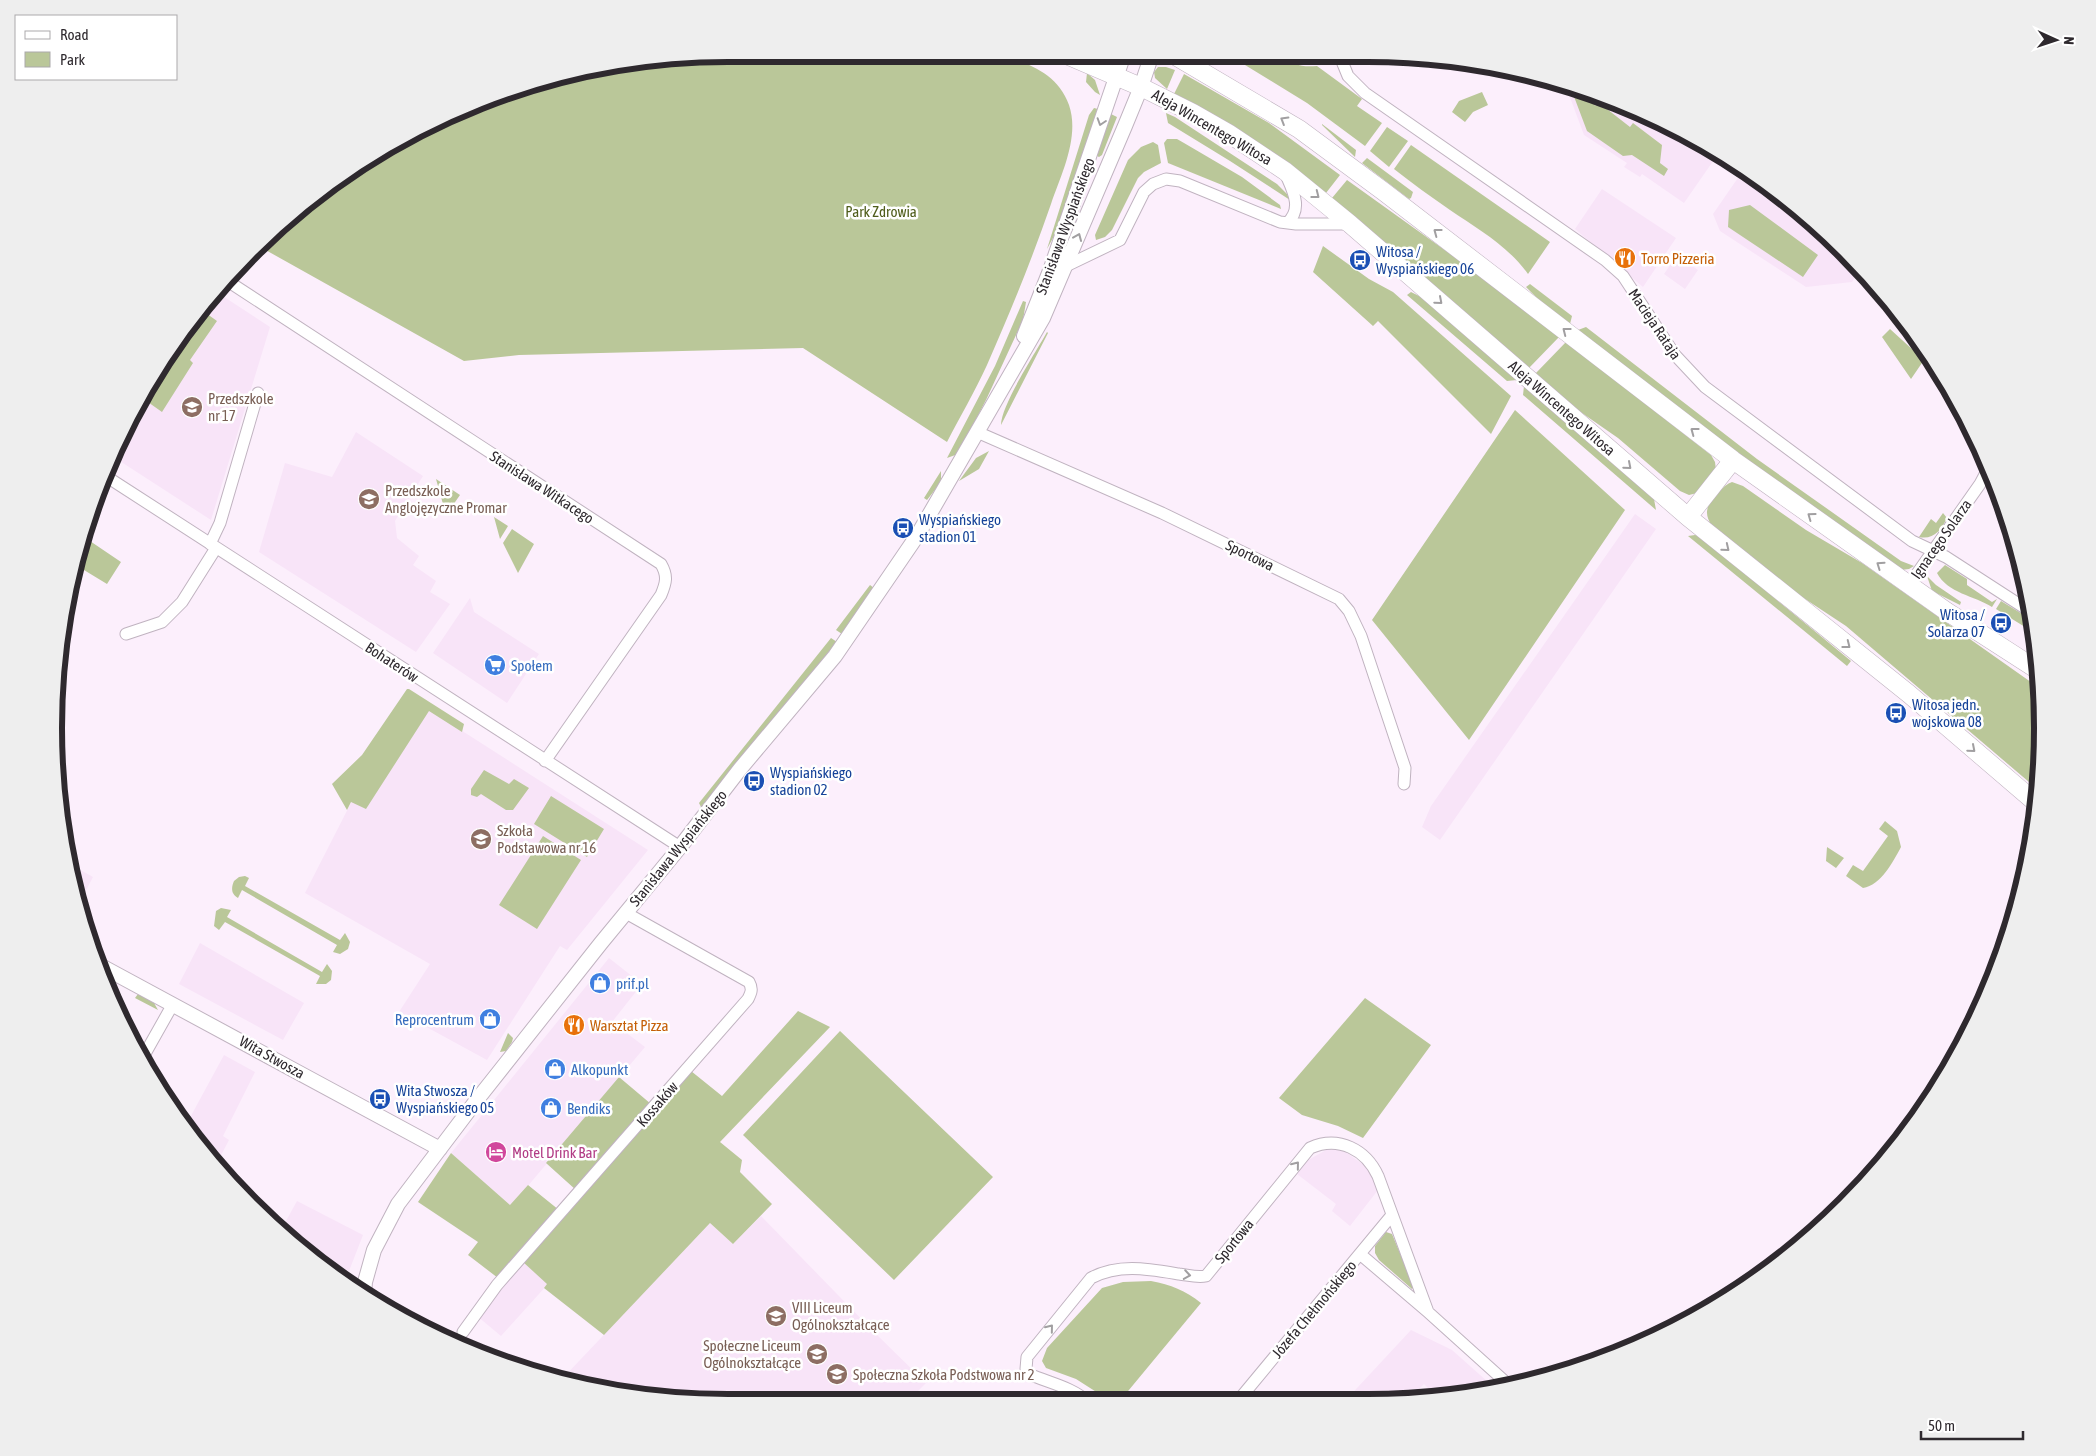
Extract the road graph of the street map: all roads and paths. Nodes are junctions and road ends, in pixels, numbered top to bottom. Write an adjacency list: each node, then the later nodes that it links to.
1 (1083, 62): 6 (main road, Aleja Wincentego Witosa)
2 (1121, 62): 6 (street, Stanisława Wyspiańskiego)
3 (1149, 62): 7 (street, Stanisława Wyspiańskiego)
4 (1186, 62): 16 (main road, one-way to 4)
5 (1342, 62): 21 (street, Macieja Rataja)
6 (1116, 76): 7 (main road, Aleja Wincentego Witosa); 13 (street, Stanisława Wyspiańskiego, one-way to 13)
7 (1141, 87): 8 (main road, Aleja Wincentego Witosa); 11 (street, Stanisława Wyspiańskiego, one-way to 7)
8 (1285, 171): 9 (street); 10 (main road, Aleja Wincentego Witosa, one-way to 10)
9 (1288, 223): 10 (street); 11 (street)
10 (1350, 224): 19 (main road, Aleja Wincentego Witosa, one-way to 19)
11 (1066, 266): 13 (street, Stanisława Wyspiańskiego)
12 (232, 284): 26 (street, Stanisława Witkacego)
13 (1009, 374): 15 (street, Stanisława Wyspiańskiego)
14 (258, 393): 20 (street)
15 (977, 432): 27 (street, Sportowa); 29 (street, Stanisława Wyspiańskiego)
16 (1733, 460): 19 (main road); 22 (main road, one-way to 16)
17 (1984, 477): 21 (street, Ignacego Solarza)
18 (110, 480): 20 (street, Bohaterów)
19 (1688, 517): 28 (main road, Aleja Wincentego Witosa, one-way to 28)
20 (213, 546): 24 (street); 26 (street, Bohaterów)
21 (1933, 550): 22 (street, Ignacego Solarza); 23 (street, Macieja Rataja)
22 (1909, 585): 25 (main road)
23 (2022, 607)
24 (126, 634)
25 (2030, 665)
26 (545, 761): 29 (street, Bohaterów)
27 (1404, 784)
28 (2030, 797)
29 (680, 847): 30 (street, Stanisława Wyspiańskiego)
30 (626, 913): 34 (street, Stanisława Wyspiańskiego); 39 (street, Kossaków)
31 (108, 969): 32 (street, Wita Stwosza)
32 (173, 1004): 33 (street); 34 (street, Wita Stwosza)
33 (147, 1051)
34 (440, 1149): 37 (street, Stanisława Wyspiańskiego)
35 (1392, 1216): 36 (street, Józefa Chełmońskiego); 38 (street, Sportowa); 41 (street, Sportowa, one-way to 35)
36 (1360, 1254): 38 (street, Sportowa); 42 (street, Józefa Chełmońskiego)
37 (365, 1285)
38 (1428, 1312): 40 (street, Sportowa)
39 (463, 1332)
40 (1503, 1380)
41 (1079, 1394)
42 (1244, 1394)

